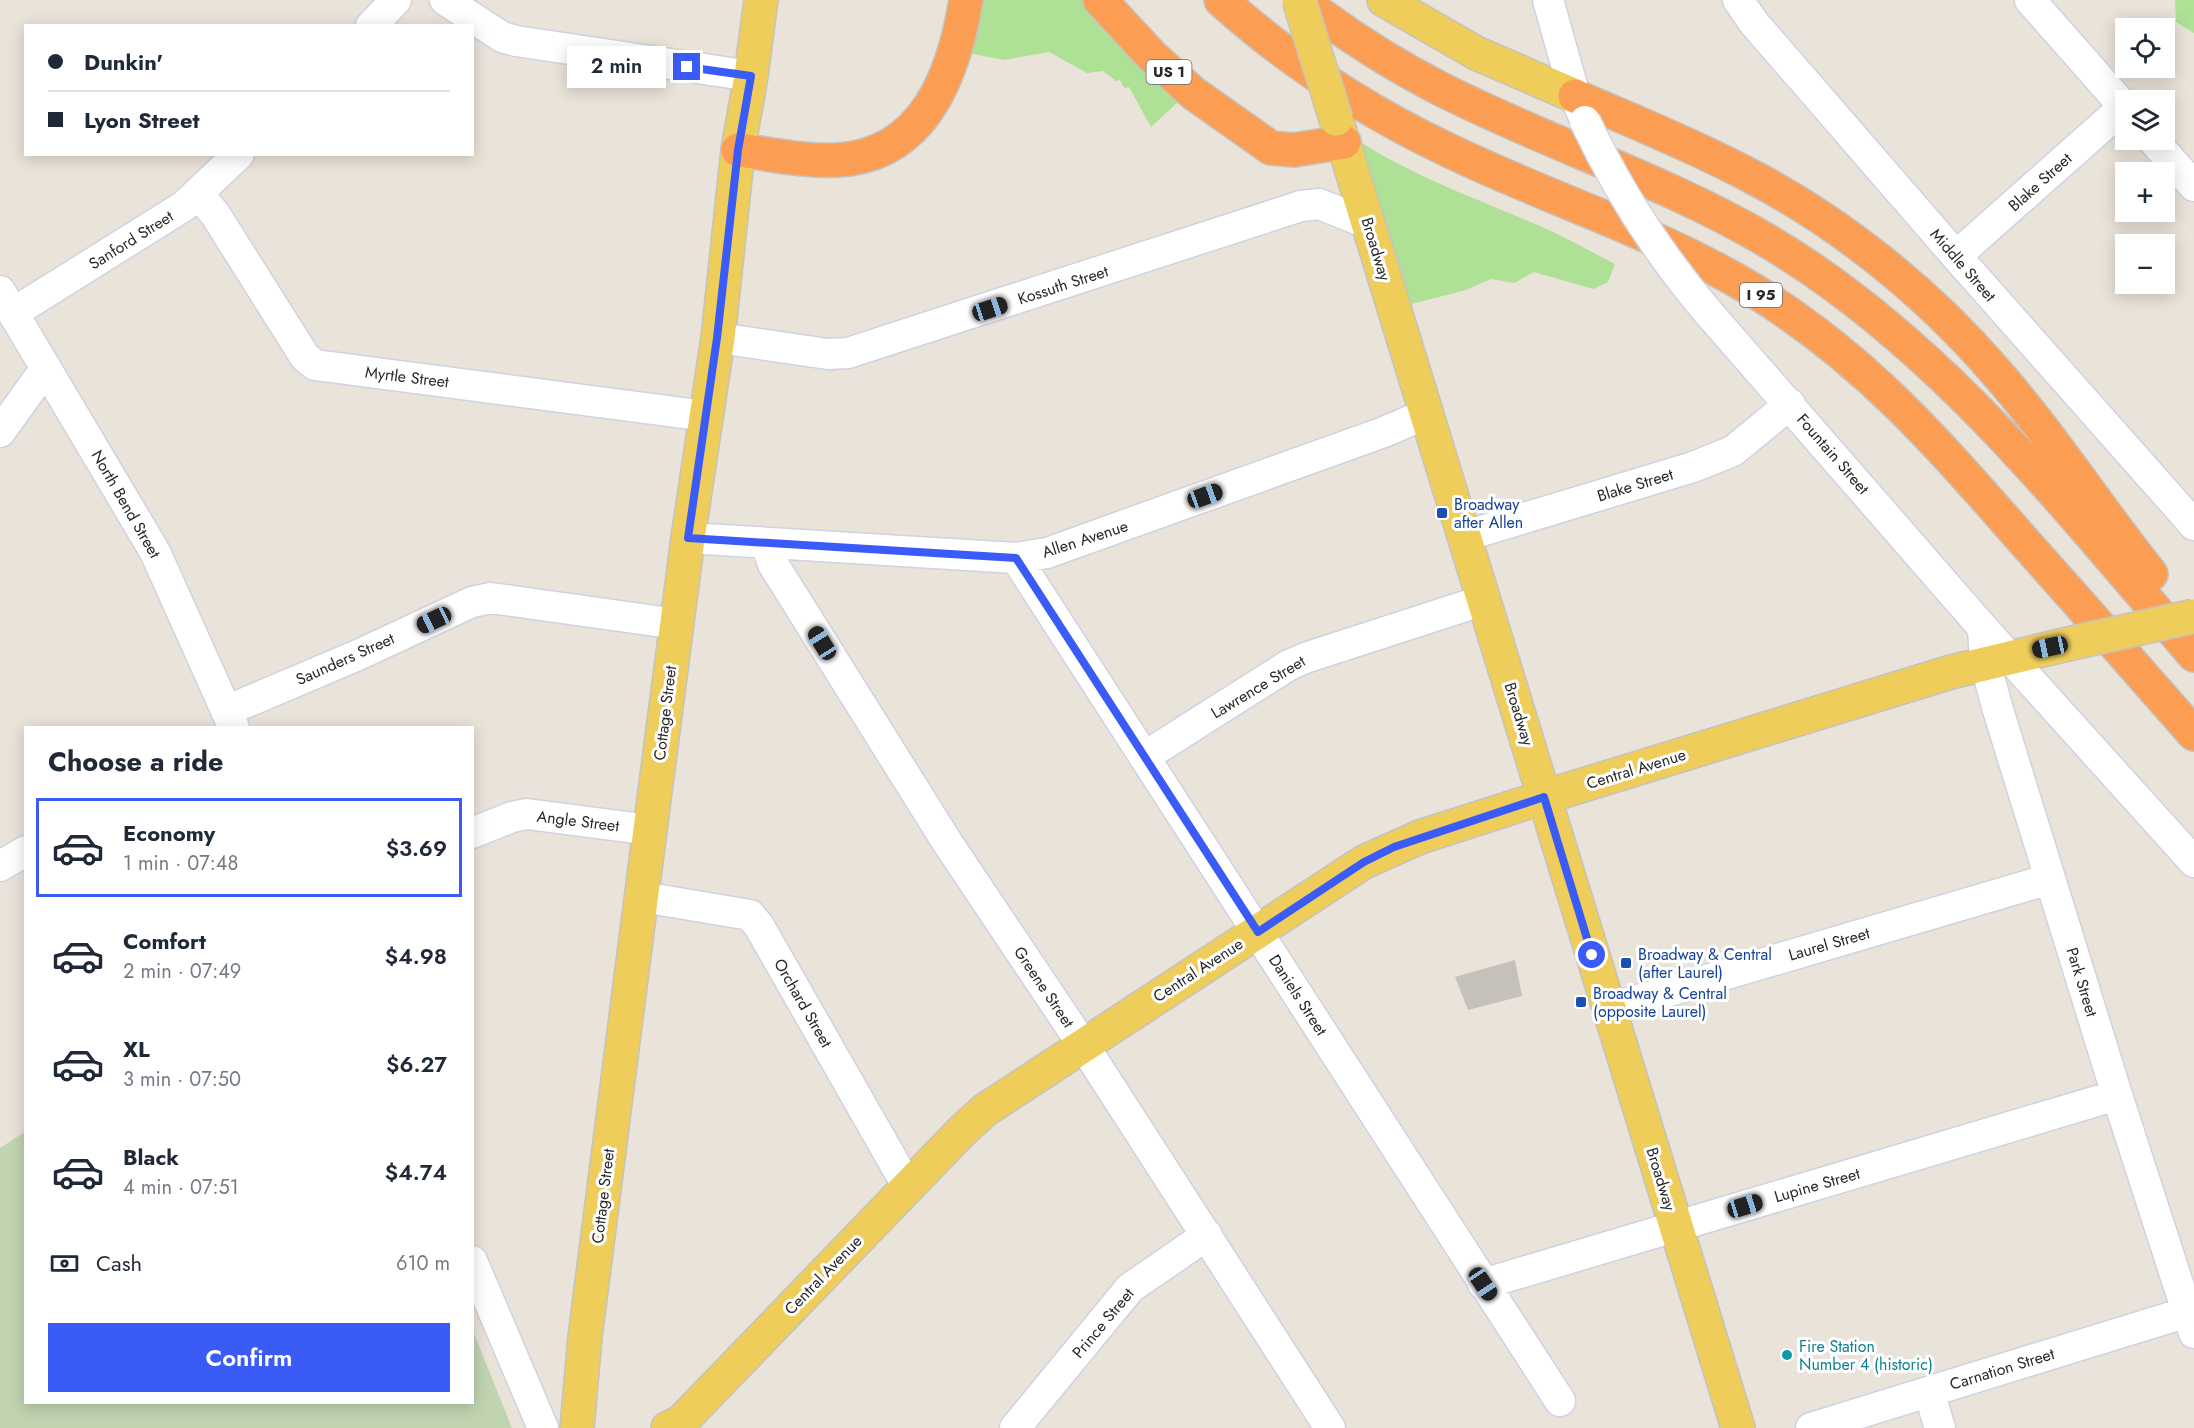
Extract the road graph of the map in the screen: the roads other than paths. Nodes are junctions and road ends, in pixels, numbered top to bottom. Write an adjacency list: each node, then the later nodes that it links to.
1 (396, 0): 12 (street)
2 (444, 0): 13 (street)
3 (761, 0): 13 (main road, Cottage Street)
4 (966, 0): 18 (highway)
5 (1100, 0): 17 (highway, US 1)
6 (1221, 0): 44 (highway, I 95)
7 (1300, 0): 17 (main road, Broadway, bridge); 41 (highway)
8 (1384, 0): 15 (main road)
9 (1548, 0): 15 (street, Fountain Street)
10 (1738, 0): 24 (street, Middle Street)
11 (2030, 0): 14 (street)
12 (373, 24)
13 (751, 76): 18 (main road, Cottage Street)
14 (2115, 97)
15 (1580, 108): 28 (street, Fountain Street, bridge); 40 (highway)
16 (2115, 117): 24 (street, Blake Street)
17 (1340, 131): 23 (main road, Broadway)
18 (738, 150): 26 (main road, Cottage Street)
19 (2162, 150): 21 (street)
20 (237, 156): 22 (street, Sanford Street)
21 (2194, 186)
22 (198, 194): 25 (street, Sanford Street); 30 (street, Myrtle Street)
23 (1367, 224): 26 (street, Kossuth Street); 29 (main road, Broadway)
24 (1956, 256): 32 (street, Middle Street)
25 (7, 302): 27 (street, North Bend Street)
26 (717, 338): 30 (main road, Cottage Street)
27 (46, 368): 31 (street); 43 (street, North Bend Street)
28 (1790, 404): 33 (street, Blake Street); 42 (street, Fountain Street)
29 (1426, 414): 33 (main road, Broadway); 36 (street, Allen Avenue)
30 (706, 416): 34 (main road, Cottage Street)
31 (0, 432)
32 (2194, 525)
33 (1465, 536): 37 (main road, Broadway)
34 (688, 538): 35 (street, Allen Avenue); 39 (main road, Cottage Street)
35 (766, 543): 36 (street, Allen Avenue); 56 (street, Greene Street)
36 (1016, 558): 45 (street, Daniels Street)
37 (1484, 600): 45 (street, Lawrence Street); 46 (main road, Broadway)
38 (2194, 616): 42 (main road, Central Avenue, bridge)
39 (677, 624): 43 (street, Saunders Street); 47 (main road, Cottage Street)
40 (2194, 648)
41 (2194, 655)
42 (1998, 659): 46 (main road, Central Avenue); 50 (street, Fountain Street); 52 (street, Park Street)
43 (232, 723)
44 (2194, 734)
45 (1144, 757): 54 (street, Daniels Street)
46 (1544, 797): 54 (main road, Central Avenue); 55 (main road, Broadway)
47 (650, 830): 48 (street, Angle Street); 53 (main road, Cottage Street)
48 (474, 832)
49 (24, 852): 51 (street)
50 (2194, 862)
51 (0, 866)
52 (2050, 879): 55 (street, Laurel Street); 57 (street, Park Street)
53 (643, 897): 58 (street, Orchard Street); 69 (main road, Cottage Street)
54 (1258, 932): 56 (main road, Central Avenue); 62 (street, Daniels Street)
55 (1608, 1009): 59 (main road, Broadway)
56 (1083, 1045): 58 (main road, Central Avenue); 60 (street, Greene Street)
57 (2117, 1095): 59 (street, Lupine Street); 63 (street, Park Street)
58 (908, 1187): 66 (main road, Central Avenue)
59 (1676, 1227): 62 (street, Lupine Street); 71 (main road, Broadway)
60 (1207, 1235): 67 (street, Greene Street); 70 (street, Prince Street)
61 (474, 1266): 68 (street)
62 (1483, 1284): 65 (street, Daniels Street)
63 (2192, 1318): 64 (street, Carnation Street)
64 (1929, 1392): 72 (street, Carnation Street); 73 (street)
65 (1560, 1401)
66 (675, 1426)
67 (1327, 1427)
68 (543, 1428)
69 (576, 1428)
70 (1015, 1428)
71 (1738, 1428)
72 (1811, 1428)
73 (1940, 1428)

